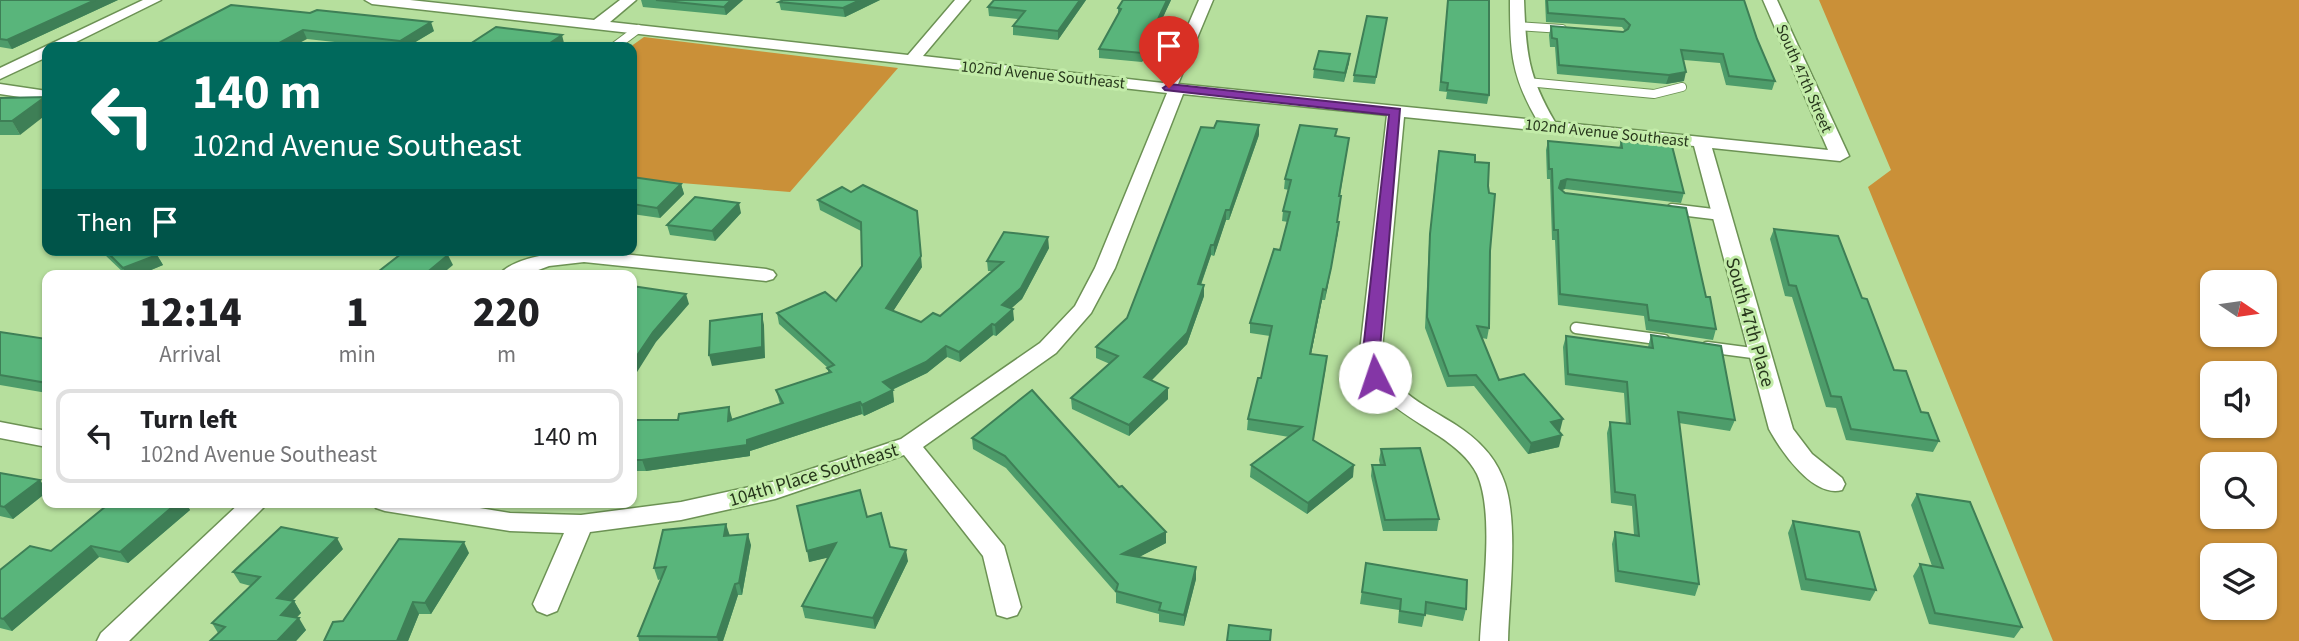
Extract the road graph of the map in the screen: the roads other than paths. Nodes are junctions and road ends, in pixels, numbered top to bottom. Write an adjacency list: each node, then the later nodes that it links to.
1 (154, 0): 13 (street)
2 (372, 0): 8 (street, 102nd Avenue Southeast)
3 (629, 0): 9 (street)
4 (963, 0): 16 (street)
5 (1206, 0): 20 (street, 104th Place Southeast)
6 (1517, 0): 10 (street)
7 (1770, 0): 26 (street, South 47th Street)
8 (409, 2): 9 (street, 102nd Avenue Southeast)
9 (598, 24): 11 (street, 102nd Avenue Southeast)
10 (1518, 26): 12 (lane); 18 (street)
11 (638, 29): 14 (lane); 16 (street, 102nd Avenue Southeast)
12 (1569, 30)
13 (66, 42)
14 (621, 42)
15 (42, 53): 17 (street)
16 (913, 59): 20 (street, 102nd Avenue Southeast)
17 (0, 74)
18 (1527, 82): 19 (lane); 24 (street)
19 (1682, 87)
20 (1173, 88): 23 (street, 102nd Avenue Southeast); 39 (street, 104th Place Southeast)
21 (0, 89): 22 (street)
22 (42, 95)
23 (1396, 111): 24 (street, 102nd Avenue Southeast); 47 (street)
24 (1548, 125): 25 (street, 102nd Avenue Southeast)
25 (1701, 141): 26 (street, 102nd Avenue Southeast); 28 (street, South 47th Place)
26 (1840, 156)
27 (1656, 207): 28 (lane)
28 (1721, 215): 36 (street, South 47th Place)
29 (566, 256): 31 (street)
30 (605, 256): 32 (street)
31 (518, 270)
32 (766, 275)
33 (1576, 328): 34 (lane)
34 (1681, 343)
35 (1694, 345): 36 (lane)
36 (1760, 354): 40 (street, South 47th Place)
37 (0, 430): 38 (street)
38 (42, 438)
39 (909, 445): 43 (street, 104th Place Southeast); 45 (street)
40 (1833, 484)
41 (251, 508): 46 (street)
42 (422, 508): 43 (street, 104th Place Southeast)
43 (581, 524): 44 (street)
44 (547, 604)
45 (1007, 607)
46 (111, 641)
47 (1494, 641)

